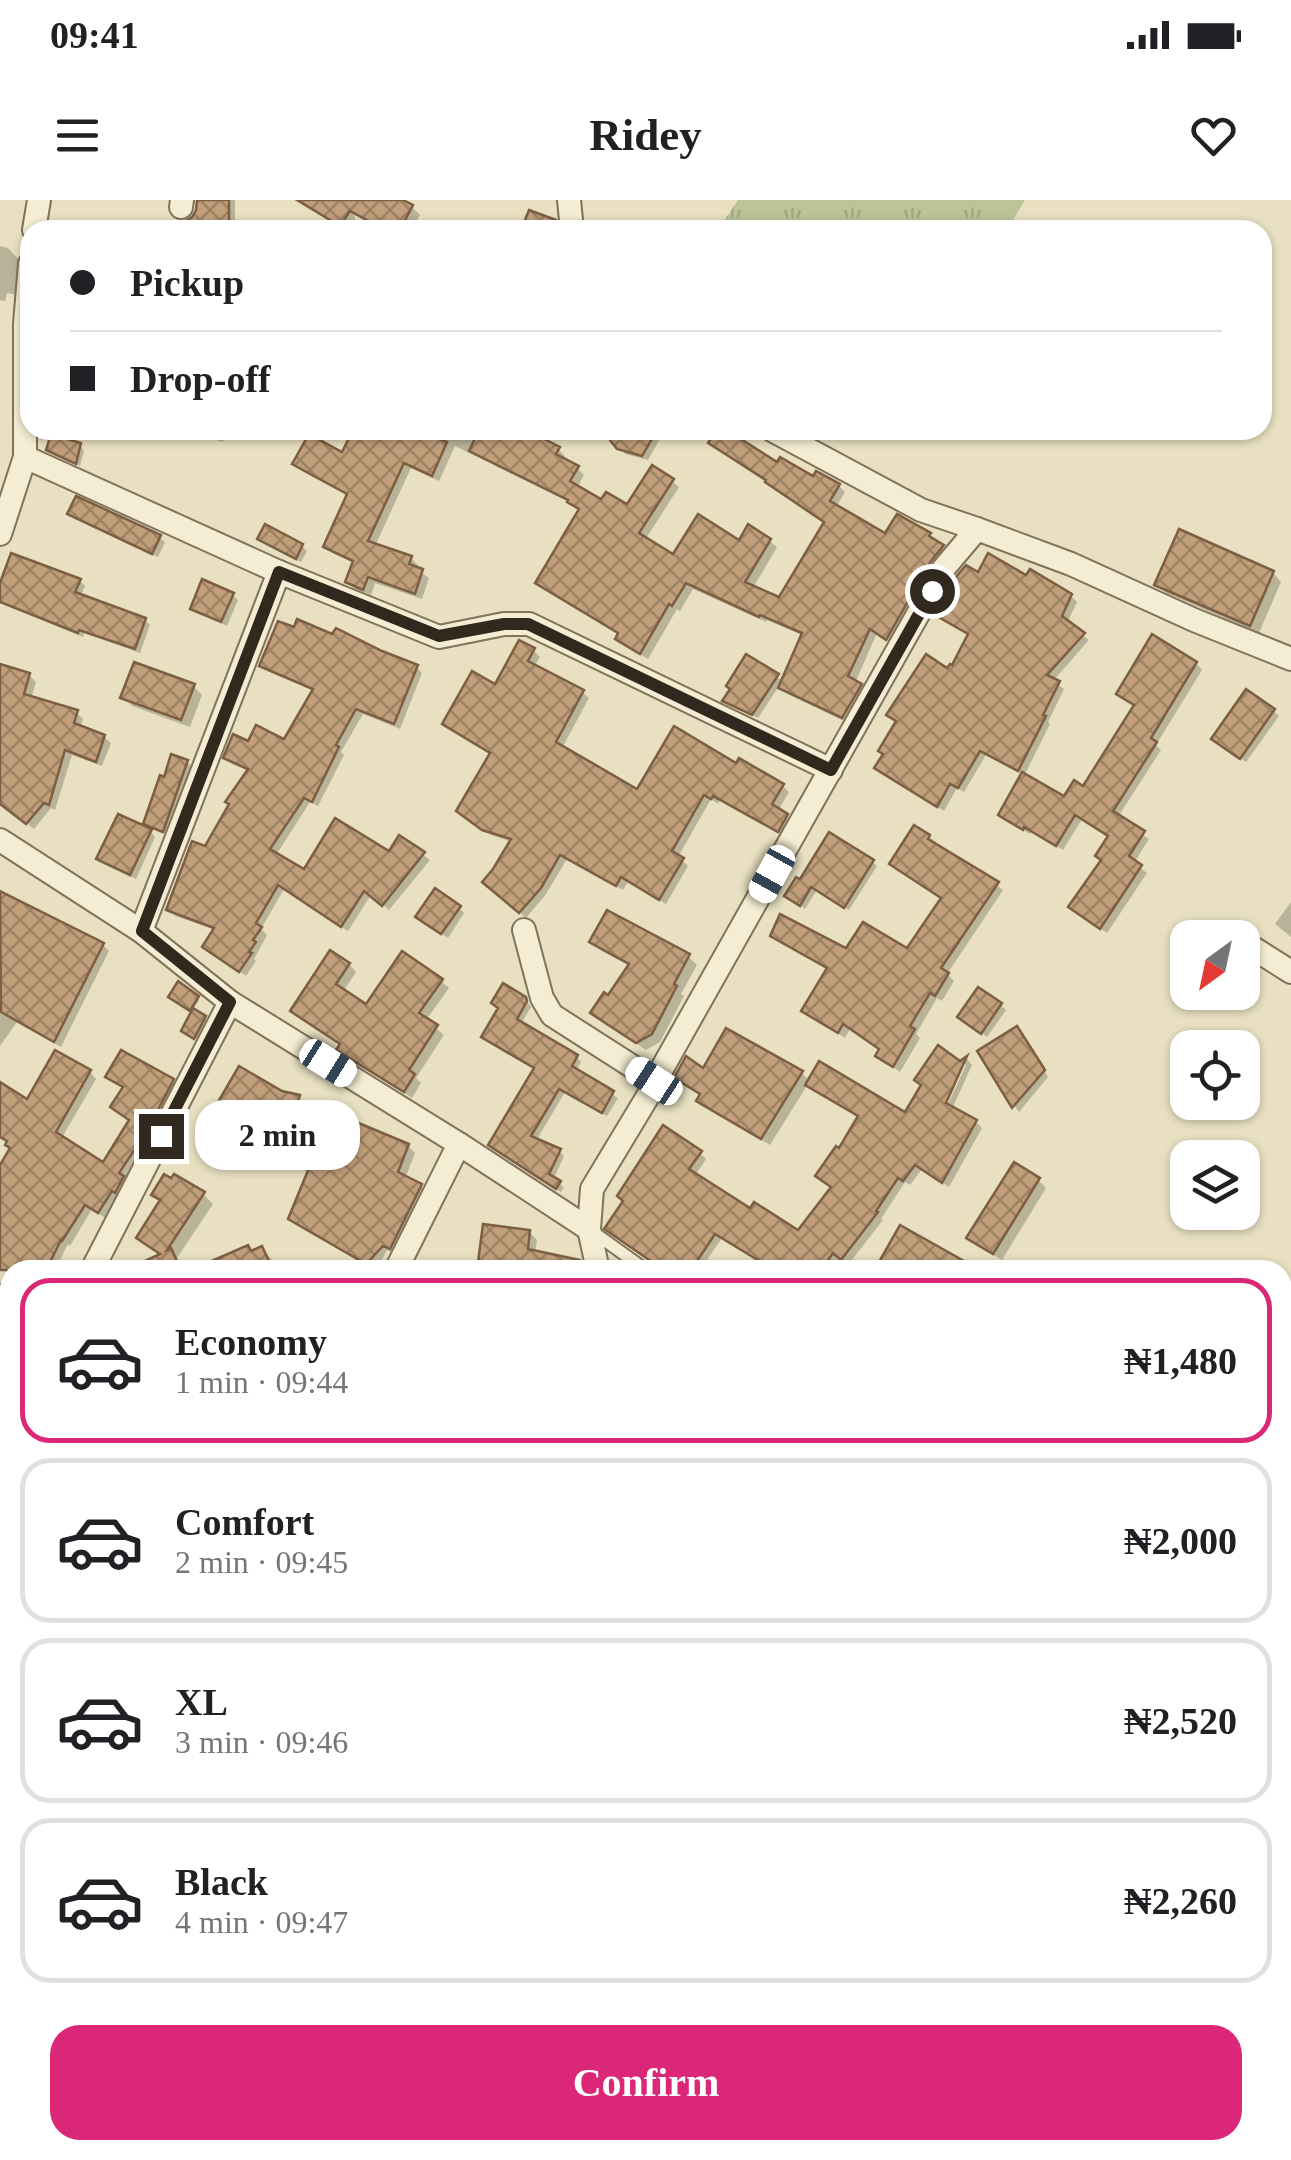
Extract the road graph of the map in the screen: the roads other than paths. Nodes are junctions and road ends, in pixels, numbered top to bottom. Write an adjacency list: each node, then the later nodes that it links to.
1 (25, 440): 3 (street)
2 (790, 440): 4 (street)
3 (25, 457): 5 (street); 6 (street)
4 (977, 528): 7 (street); 8 (street)
5 (0, 534)
6 (279, 572): 8 (street); 11 (street)
7 (1291, 658)
8 (831, 770): 15 (street)
9 (0, 840): 11 (street)
10 (524, 930): 15 (street)
11 (142, 931): 14 (street)
12 (1260, 952): 13 (street)
13 (1291, 972)
14 (230, 1002): 16 (street); 18 (street)
15 (654, 1081): 17 (street)
16 (458, 1144): 17 (street); 19 (street)
17 (590, 1230): 20 (street); 21 (lane)
18 (97, 1260)
19 (401, 1260)
20 (596, 1260)
21 (632, 1260)

